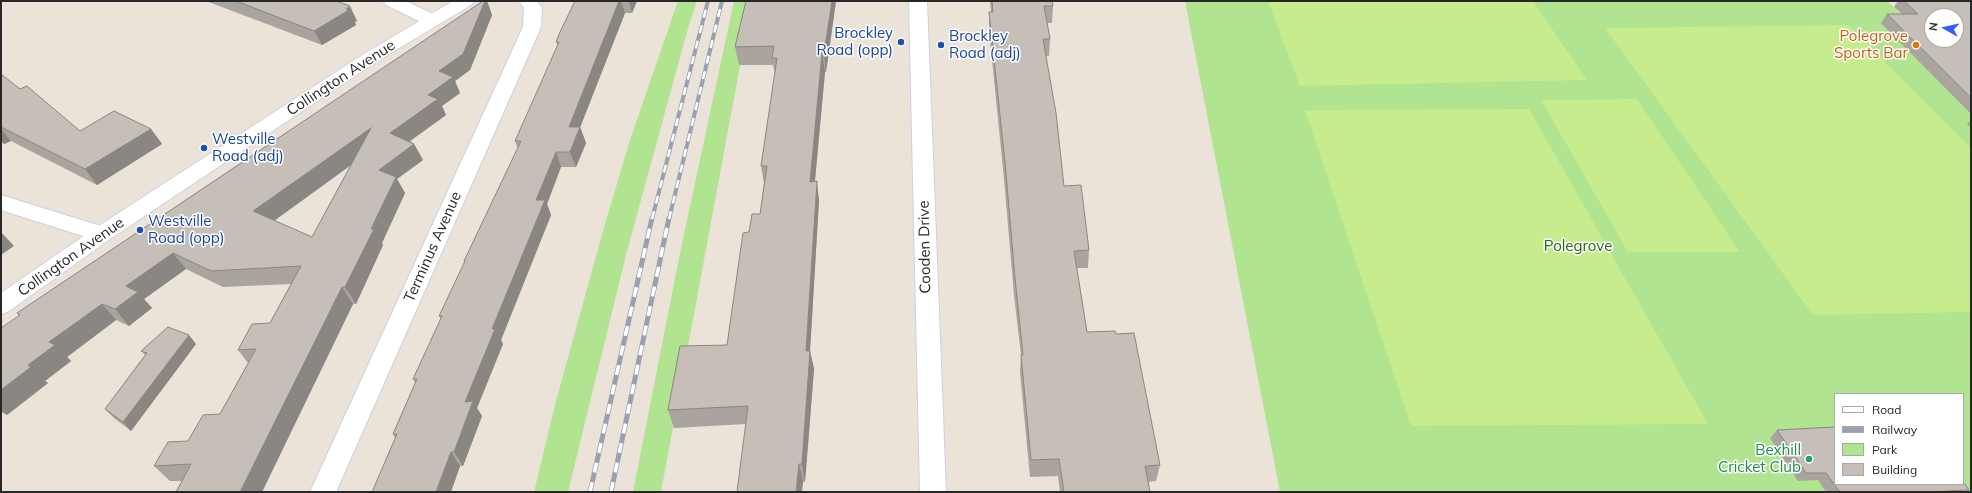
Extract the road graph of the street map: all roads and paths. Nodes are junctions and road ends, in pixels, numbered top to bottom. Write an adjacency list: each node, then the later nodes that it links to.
1 (392, 1): 5 (street)
2 (465, 1): 5 (street, Collington Avenue)
3 (528, 1): 9 (street, Terminus Avenue)
4 (918, 1): 10 (street, Cooden Drive)
5 (432, 20): 7 (street, Collington Avenue)
6 (1, 202): 7 (street)
7 (102, 234): 8 (street, Collington Avenue)
8 (1, 305)
9 (323, 492)
10 (933, 492)

